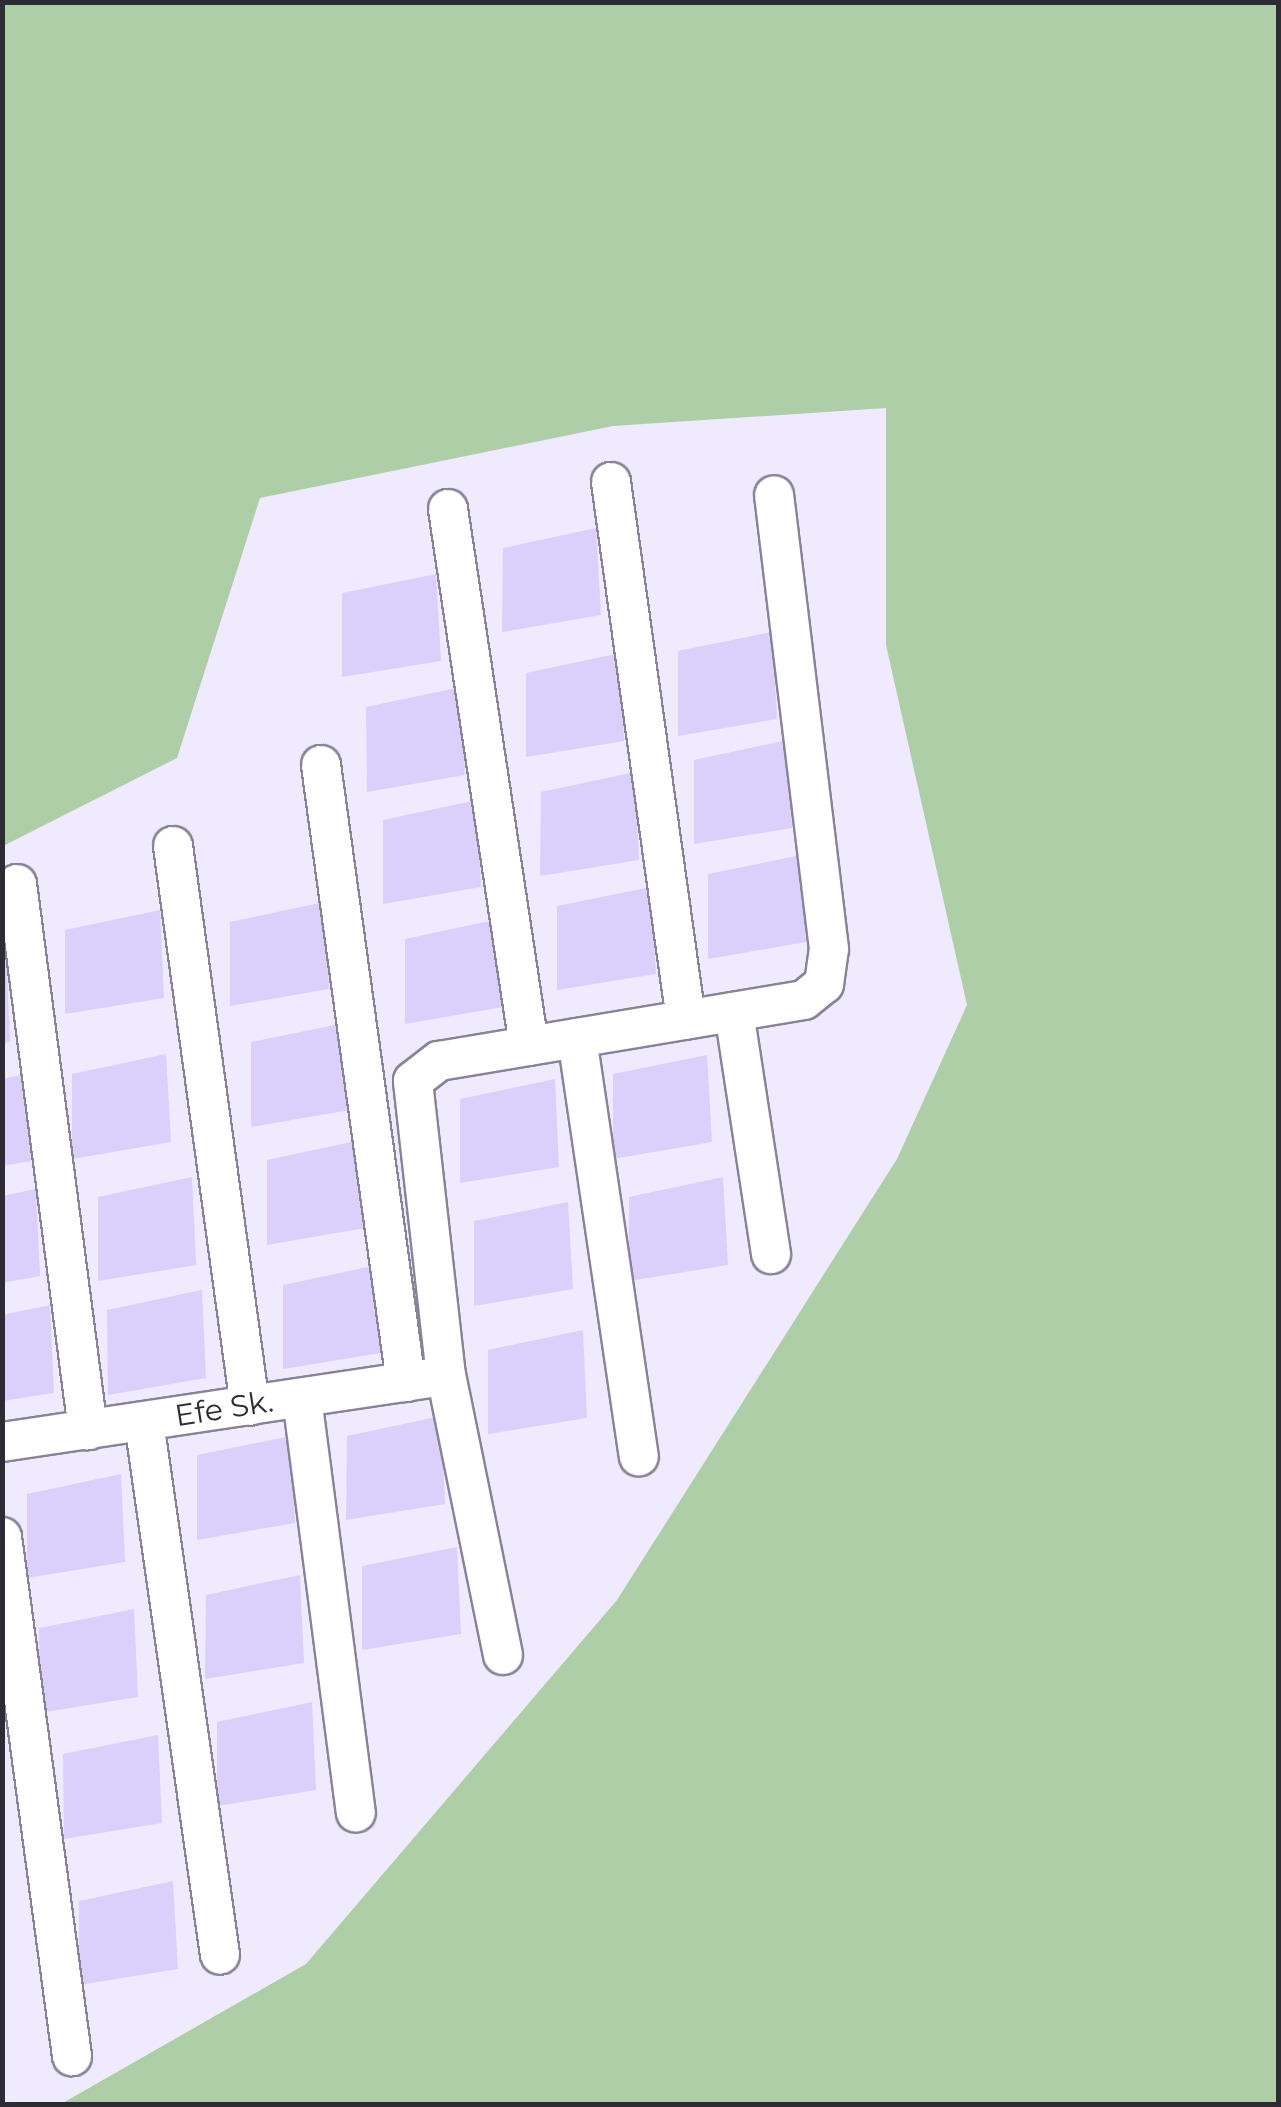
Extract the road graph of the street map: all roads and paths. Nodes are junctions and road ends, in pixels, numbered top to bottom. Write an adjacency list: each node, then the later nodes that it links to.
1 (611, 482): 8 (street)
2 (774, 494): 7 (street)
3 (448, 510): 10 (street)
4 (321, 766): 13 (street)
5 (173, 846): 15 (street)
6 (17, 884): 17 (street)
7 (734, 1012): 8 (street); 11 (street)
8 (686, 1020): 9 (street)
9 (577, 1038): 10 (street); 19 (street)
10 (530, 1046): 12 (street)
11 (770, 1254)
12 (446, 1376): 13 (street, Efe Sk.); 21 (street)
13 (406, 1382): 14 (street, Efe Sk.)
14 (302, 1398): 15 (street, Efe Sk.); 22 (street)
15 (250, 1406): 16 (street, Efe Sk.)
16 (144, 1422): 17 (street, Efe Sk.); 23 (street)
17 (88, 1430): 18 (street, Efe Sk.)
18 (2, 1442)
19 (639, 1456)
20 (2, 1537): 24 (street)
21 (503, 1655)
22 (356, 1812)
23 (220, 1955)
24 (72, 2056)

